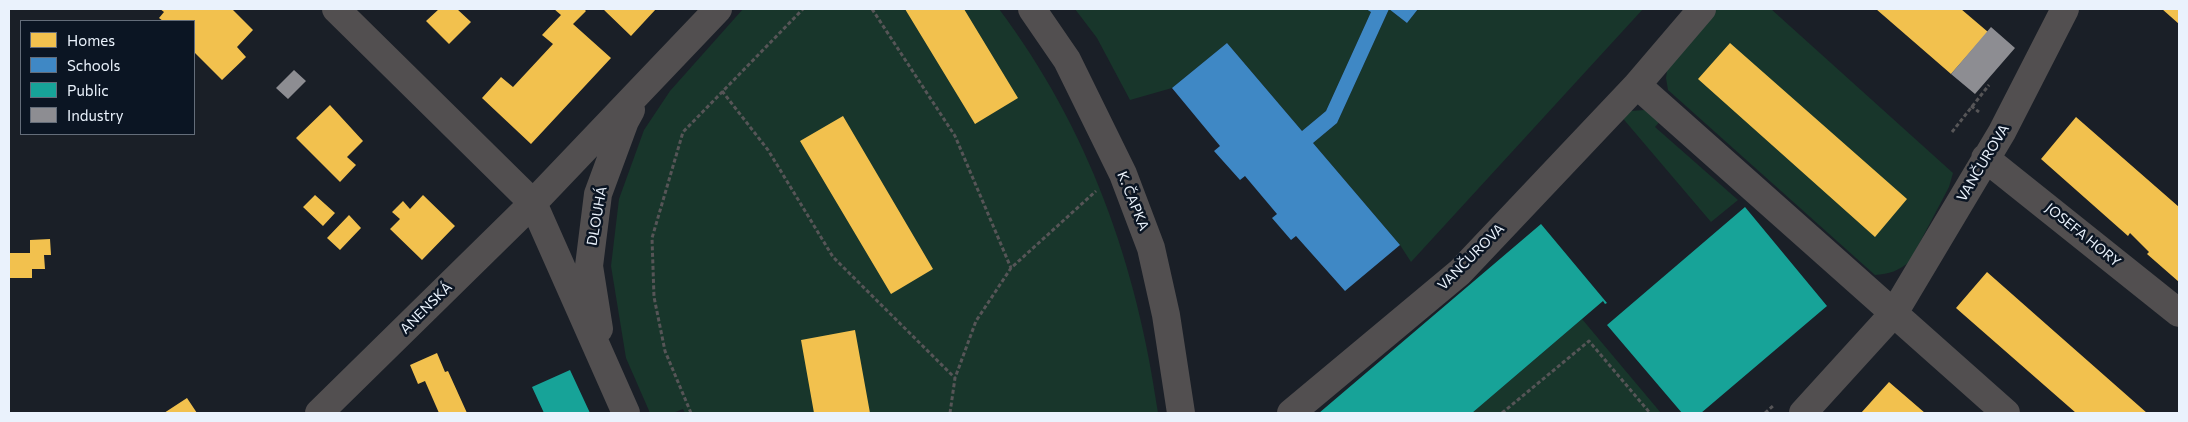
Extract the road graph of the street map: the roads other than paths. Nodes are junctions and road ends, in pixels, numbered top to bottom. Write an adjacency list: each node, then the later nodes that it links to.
1 (336, 9): 9 (street)
2 (718, 9): 6 (street, ANENSKÁ)
3 (1032, 9): 15 (street, K. ČAPKA)
4 (1702, 9): 7 (street, VANČUROVA)
5 (2065, 9): 8 (street, VANČUROVA)
6 (653, 77): 9 (street, ANENSKÁ); 12 (street, DLOUHÁ)
7 (1637, 85): 10 (street); 16 (street, VANČUROVA)
8 (1985, 158): 10 (street, VANČUROVA); 11 (street, JOSEFA HORY)
9 (533, 203): 12 (street, DLOUHÁ); 13 (street, ANENSKÁ)
10 (1894, 312): 17 (street, VANČUROVA); 18 (street)
11 (2179, 313)
12 (604, 365): 14 (street, DLOUHÁ)
13 (319, 413)
14 (626, 413)
15 (1180, 413)
16 (1290, 413)
17 (1803, 413)
18 (2006, 413)

